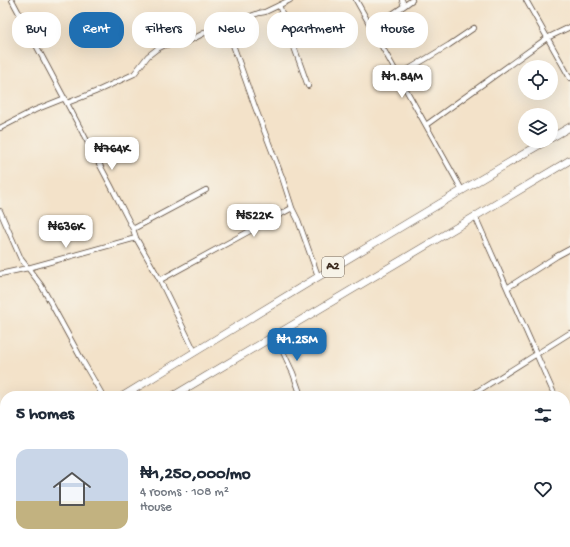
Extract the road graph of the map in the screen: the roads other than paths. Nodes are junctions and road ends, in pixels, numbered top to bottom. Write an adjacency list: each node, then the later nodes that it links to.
1 (12, 0): 21 (street)
2 (290, 0): 7 (street)
3 (356, 0): 11 (street)
4 (402, 0): 8 (street)
5 (412, 0): 8 (street)
6 (526, 0): 15 (street)
7 (279, 5): 10 (street); 20 (street)
8 (404, 6): 9 (street)
9 (395, 12)
10 (259, 13)
11 (366, 18)
12 (570, 27): 15 (street)
13 (474, 28): 18 (street)
14 (204, 33): 22 (street)
15 (547, 38): 19 (street); 23 (street)
16 (234, 48): 31 (street)
17 (383, 48): 18 (street)
18 (399, 75): 23 (street)
19 (570, 78)
20 (308, 86)
21 (65, 98): 22 (street); 25 (street)
22 (67, 103): 34 (street)
23 (426, 125): 30 (street)
24 (570, 127): 26 (highway)
25 (0, 128)
26 (558, 134)
27 (534, 148): 30 (highway, A2)
28 (570, 160): 33 (highway, A2)
29 (206, 190): 34 (street)
30 (462, 190): 39 (highway, A2)
31 (292, 208): 39 (street); 40 (street)
32 (0, 213): 37 (street)
33 (475, 216): 41 (street); 43 (highway, A2)
34 (133, 229): 35 (street)
35 (136, 238): 37 (street); 40 (street)
36 (570, 249): 41 (street)
37 (28, 268): 38 (street); 46 (street)
38 (0, 274)
39 (318, 276): 44 (highway, A2)
40 (160, 280): 44 (street)
41 (507, 288): 45 (street)
42 (570, 333): 45 (street)
43 (275, 335): 48 (highway, A2); 49 (street)
44 (195, 352): 47 (highway, A2)
45 (536, 354): 50 (street); 51 (street)
46 (100, 391)
47 (131, 391)
48 (181, 391)
49 (299, 391)
50 (478, 391)
51 (553, 391)

